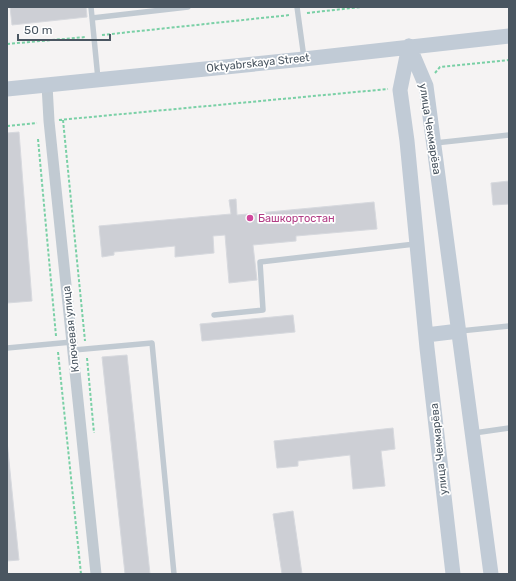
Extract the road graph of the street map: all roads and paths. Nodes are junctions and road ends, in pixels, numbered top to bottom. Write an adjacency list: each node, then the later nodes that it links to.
1 (91, 7): 6 (lane)
2 (188, 7): 6 (lane)
3 (298, 7): 5 (lane)
4 (361, 7): 5 (path)
5 (298, 14): 7 (path); 11 (lane)
6 (92, 18): 7 (lane)
7 (93, 36): 9 (path); 13 (lane)
8 (509, 36): 10 (main road, Oktyabrskaya Street)
9 (7, 44)
10 (409, 46): 11 (main road, Oktyabrskaya Street); 15 (main road, улица Чекмарёва); 17 (main road, улица Чекмарёва)
11 (304, 59): 13 (main road, Oktyabrskaya Street)
12 (509, 60): 15 (path)
13 (98, 80): 14 (main road, Oktyabrskaya Street)
14 (47, 85): 16 (main road, Oktyabrskaya Street); 18 (street, Ключевая улица)
15 (426, 86): 22 (main road, улица Чекмарёва)
16 (7, 89)
17 (400, 90): 18 (path); 23 (main road, улица Чекмарёва)
18 (49, 121): 19 (path); 29 (street, Ключевая улица)
19 (7, 126)
20 (509, 135): 22 (lane)
21 (38, 139): 28 (path)
22 (433, 144): 26 (main road, улица Чекмарёва)
23 (417, 244): 24 (lane); 27 (main road, улица Чекмарёва)
24 (214, 315)
25 (509, 326): 26 (lane)
26 (459, 331): 27 (main road); 32 (main road, улица Чекмарёва)
27 (426, 335): 36 (main road, улица Чекмарёва)
28 (57, 343): 29 (lane); 30 (lane); 33 (path)
29 (73, 346): 34 (street, Ключевая улица); 35 (lane)
30 (7, 348)
31 (509, 428): 32 (lane)
32 (472, 433): 37 (main road, улица Чекмарёва)
33 (80, 574)
34 (96, 574)
35 (174, 574)
36 (453, 574)
37 (491, 574)

